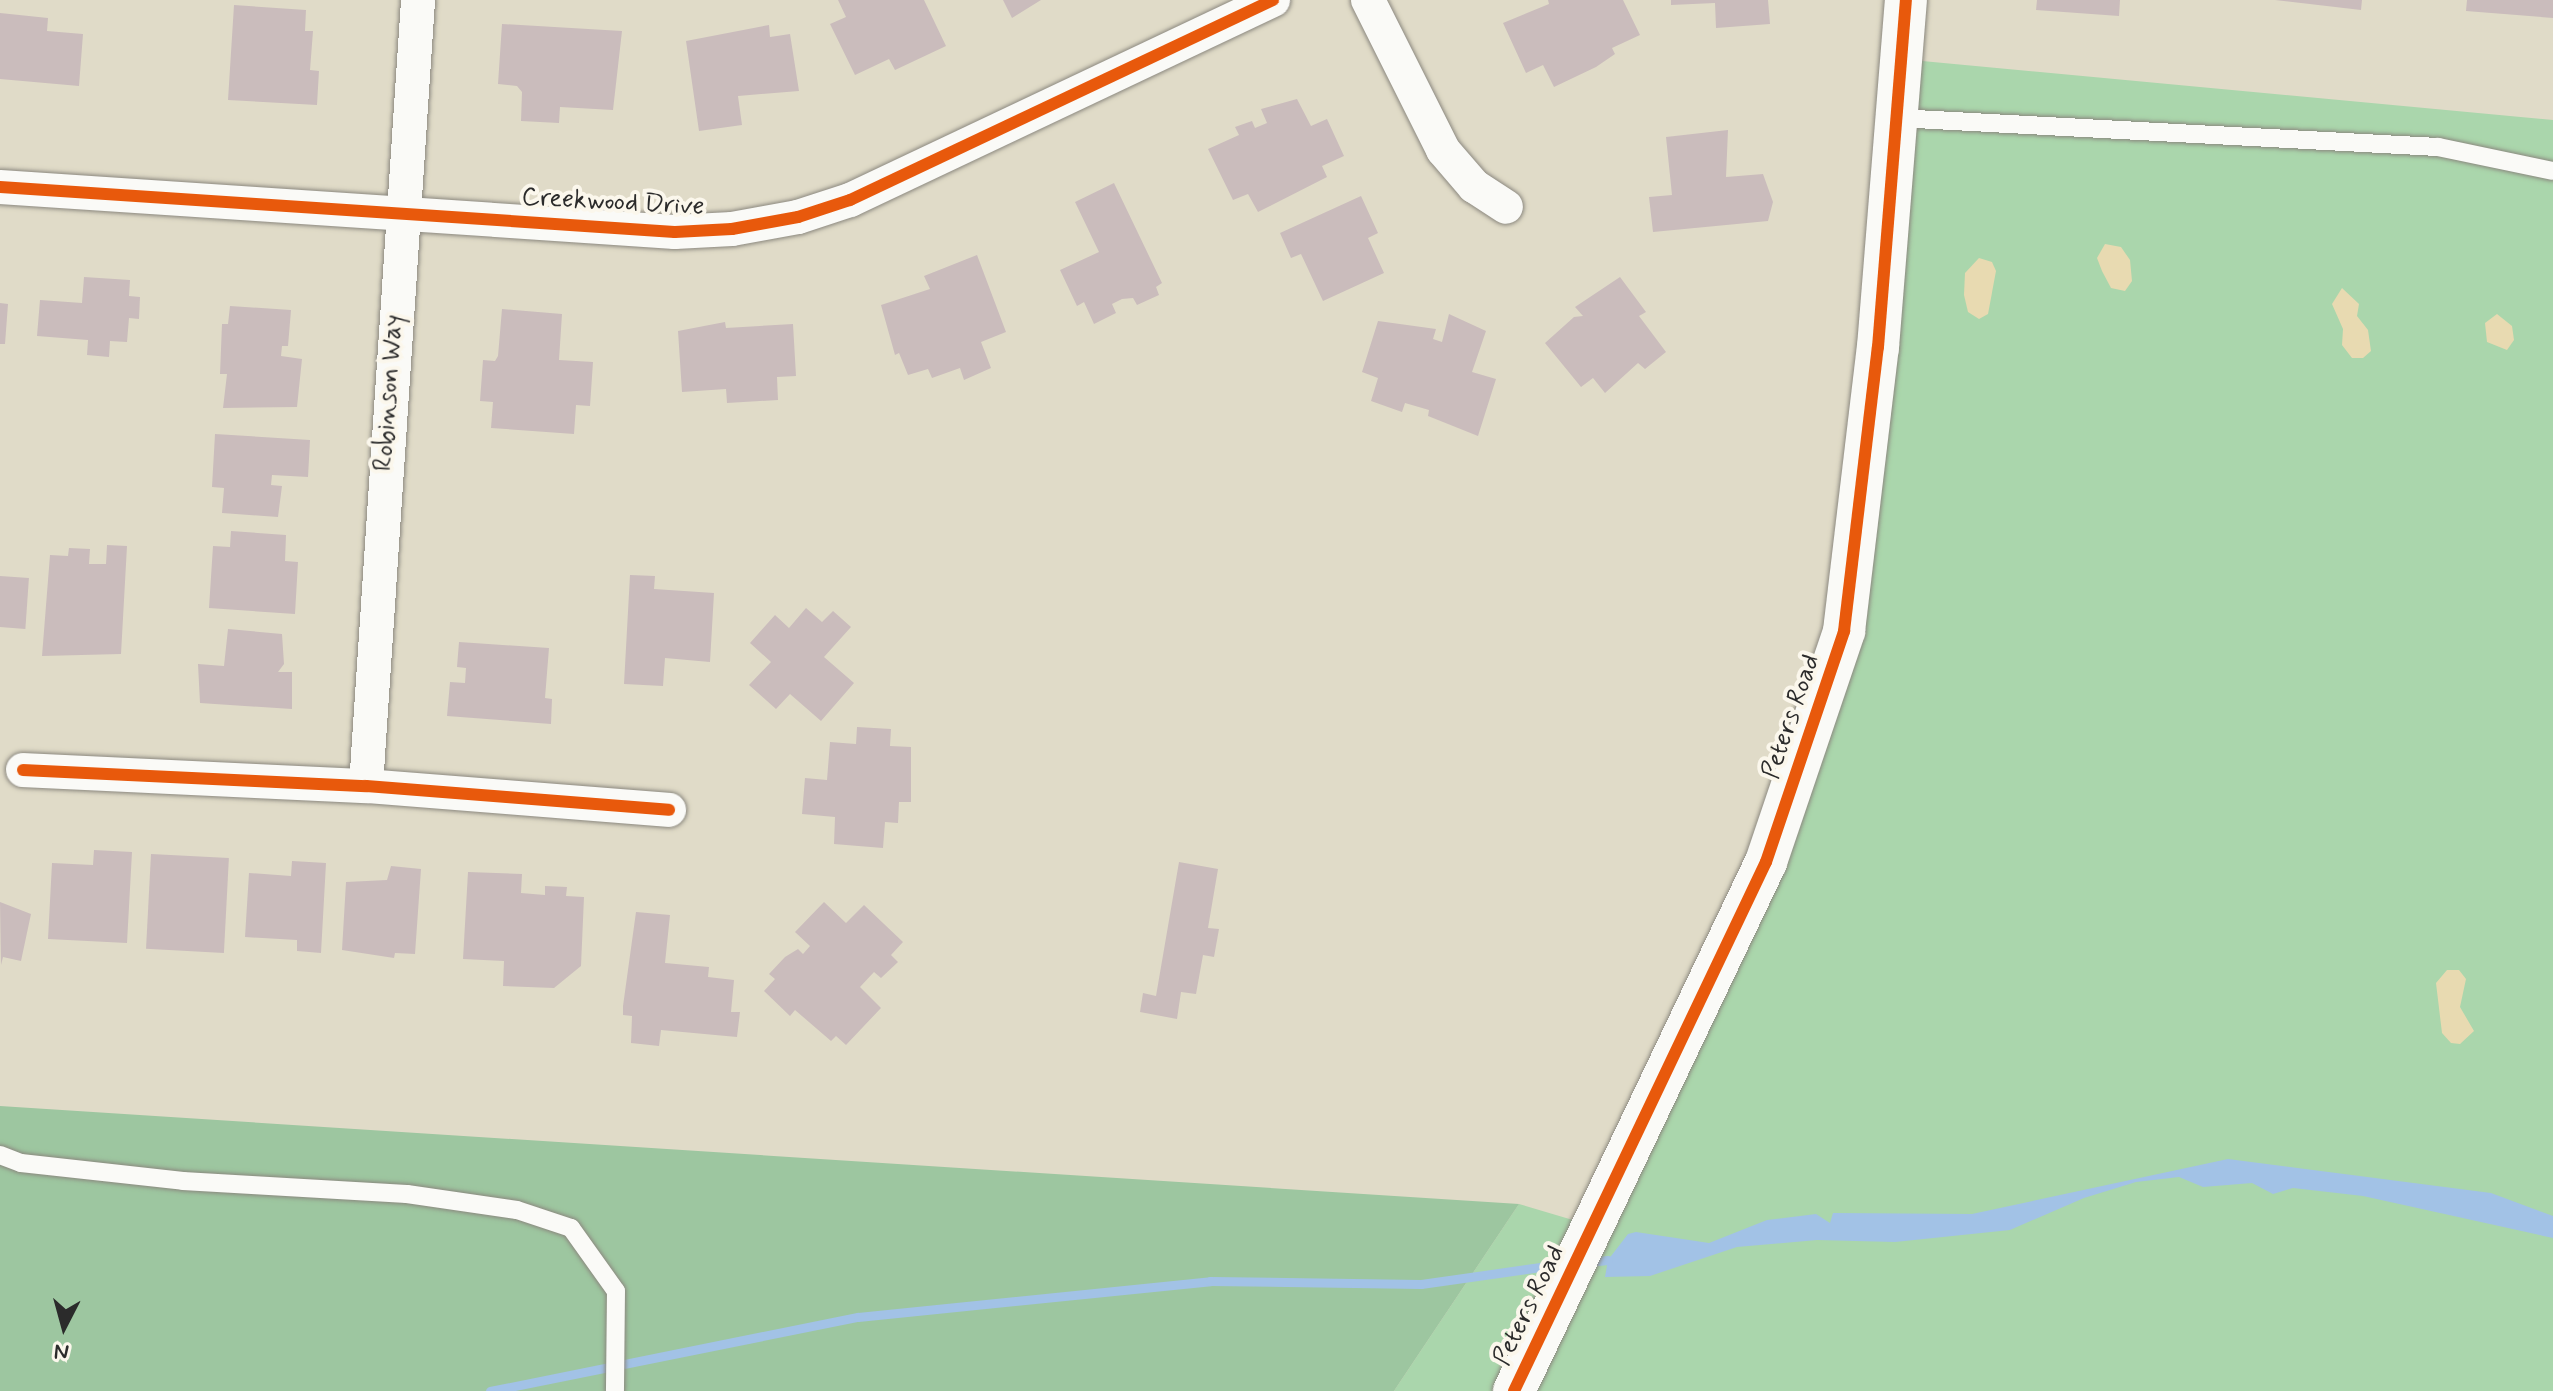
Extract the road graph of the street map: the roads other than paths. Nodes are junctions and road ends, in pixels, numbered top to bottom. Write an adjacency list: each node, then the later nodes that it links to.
1 (418, 0): 9 (street, Robinson Way)
2 (1273, 0): 9 (street, Creekwood Drive)
3 (1368, 0): 8 (street)
4 (1906, 0): 5 (street, Peters Road)
5 (1897, 118): 6 (lane); 15 (street, Peters Road)
6 (2553, 171)
7 (0, 187): 9 (street, Creekwood Drive)
8 (1506, 207)
9 (402, 211): 11 (street, Robinson Way)
10 (23, 770): 11 (street)
11 (366, 786): 12 (street)
12 (669, 810)
13 (0, 1155): 14 (lane)
14 (615, 1391)
15 (1514, 1391)

